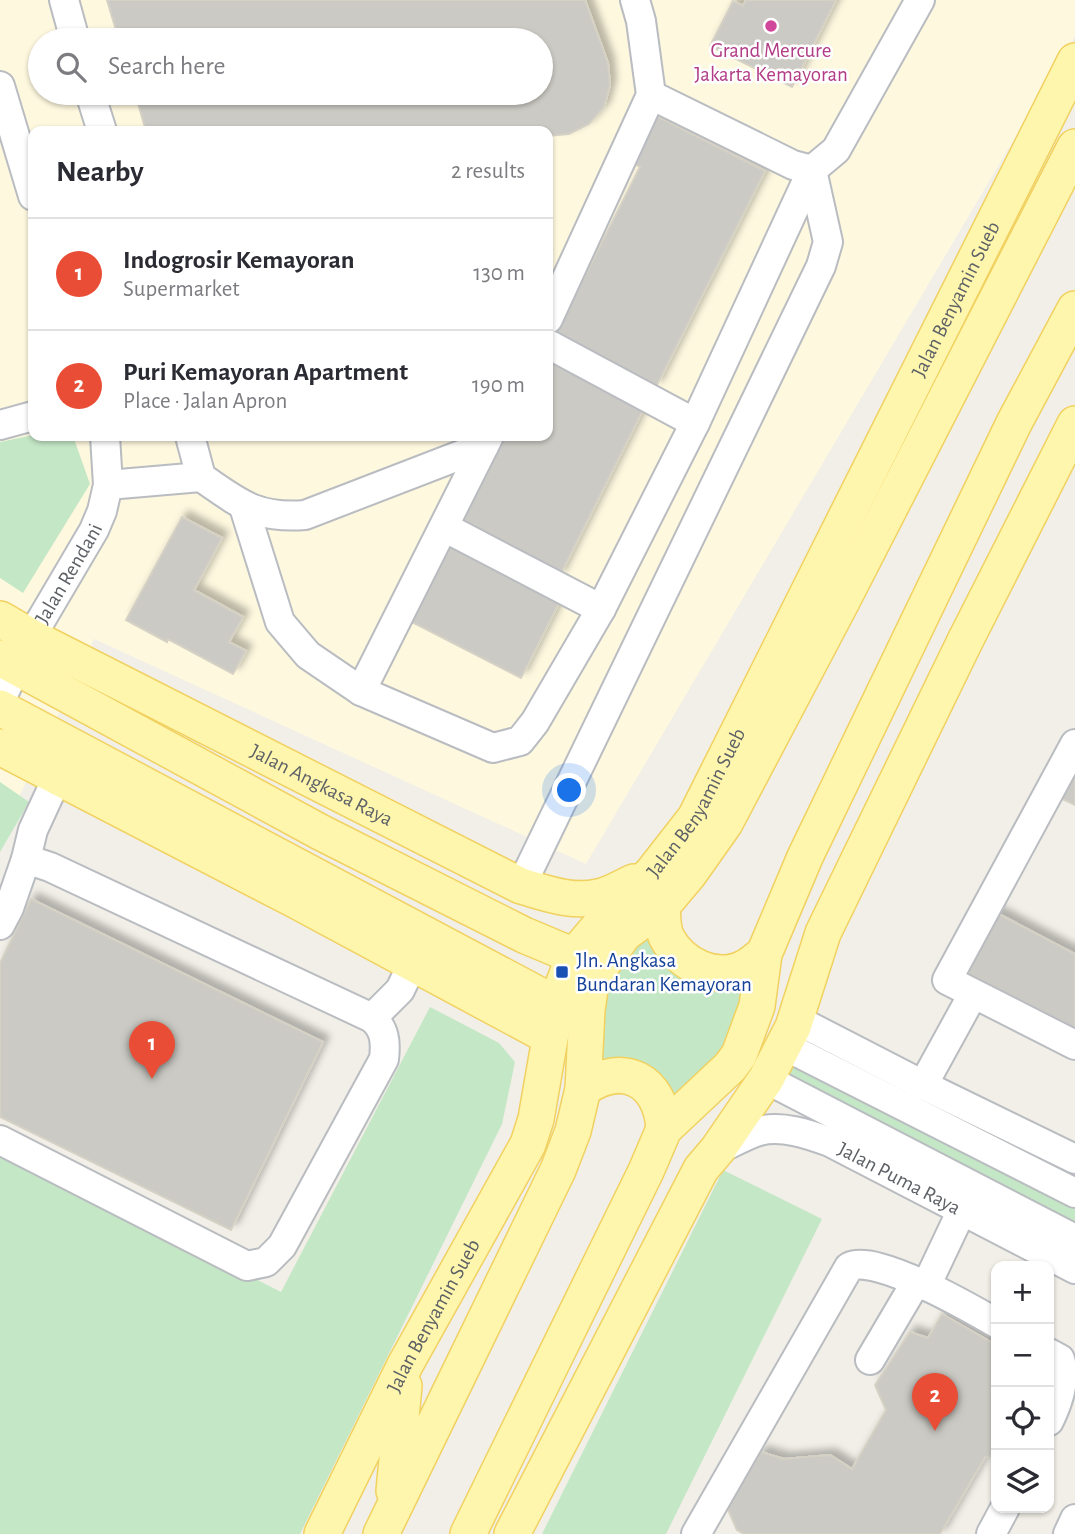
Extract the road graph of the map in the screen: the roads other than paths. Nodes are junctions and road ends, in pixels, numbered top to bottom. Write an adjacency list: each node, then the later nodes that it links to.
1 (64, 0): 4 (street)
2 (635, 0): 7 (street)
3 (920, 0): 11 (street)
4 (72, 28)
5 (1075, 61): 32 (main road, Jalan Benyamin Sueb)
6 (0, 86): 12 (street)
7 (651, 95): 11 (street); 13 (street)
8 (94, 105): 9 (street)
9 (100, 126)
10 (1075, 147): 27 (main road, Jalan Benyamin Sueb)
11 (812, 170): 17 (street); 43 (street)
12 (28, 179)
13 (553, 308)
14 (1075, 309): 39 (main road)
15 (553, 347): 17 (street)
16 (28, 417): 19 (street)
17 (695, 423): 28 (street)
18 (1075, 424): 31 (main road)
19 (0, 425)
20 (105, 441): 24 (street, Jalan Rendani)
21 (191, 441): 23 (street)
22 (486, 441): 25 (street); 26 (street)
23 (201, 477): 24 (street); 25 (street)
24 (108, 485): 30 (street, Jalan Rendani)
25 (244, 507): 34 (street)
26 (444, 527): 28 (street); 34 (street)
27 (841, 603): 32 (main road); 45 (main road, Jalan Benyamin Sueb)
28 (601, 609): 34 (street)
29 (0, 619): 30 (main road, Jalan Angkasa Raya)
30 (31, 637): 33 (street, Jalan Rendani); 43 (main road, Jalan Angkasa Raya)
31 (965, 641): 39 (main road); 53 (main road)
32 (778, 648): 42 (main road, Jalan Benyamin Sueb)
33 (8, 663): 35 (street, Jalan Rendani); 47 (main road, Jalan Angkasa Raya)
34 (361, 691)
35 (0, 701)
36 (0, 708): 44 (main road)
37 (1075, 744): 50 (street)
38 (0, 747): 40 (main road)
39 (853, 760): 48 (main road)
40 (57, 778): 41 (street); 44 (main road)
41 (26, 859): 46 (street); 52 (street)
42 (652, 873): 43 (main road, Jalan Angkasa Raya); 47 (main road, Jalan Benyamin Sueb)
43 (521, 886)
44 (303, 887): 49 (main road); 51 (main road)
45 (662, 906): 48 (main road); 57 (main road, Jalan Benyamin Sueb)
46 (0, 925)
47 (564, 951): 51 (main road, Jalan Benyamin Sueb)
48 (764, 954): 58 (main road)
49 (412, 965): 51 (main road); 52 (street)
50 (973, 994): 54 (street); 56 (street)
51 (547, 1011): 70 (main road, Jalan Benyamin Sueb)
52 (372, 1018): 59 (street)
53 (790, 1032): 55 (main road); 56 (street); 62 (street)
54 (1075, 1045)
55 (766, 1079): 60 (main road); 64 (street, Jalan Puma Raya)
56 (923, 1085): 61 (street)
57 (583, 1089): 58 (main road); 74 (main road, Jalan Benyamin Sueb)
58 (664, 1129): 76 (main road)
59 (0, 1140)
60 (718, 1149): 63 (street, Jalan Puma Raya); 77 (main road)
61 (1075, 1159)
62 (1075, 1193)
63 (969, 1213): 65 (street, Jalan Puma Raya); 66 (street)
64 (1075, 1239)
65 (1075, 1269)
66 (927, 1286): 67 (street); 69 (street); 78 (street)
67 (991, 1320)
68 (1054, 1356): 71 (street)
69 (870, 1360)
70 (405, 1365): 74 (main road); 75 (main road, Jalan Benyamin Sueb)
71 (1054, 1412)
72 (1002, 1513): 79 (street)
73 (1075, 1519): 80 (street)
74 (386, 1523)
75 (322, 1534)
76 (468, 1534)
77 (512, 1534)
78 (696, 1534)
79 (991, 1534)
80 (1068, 1534)

